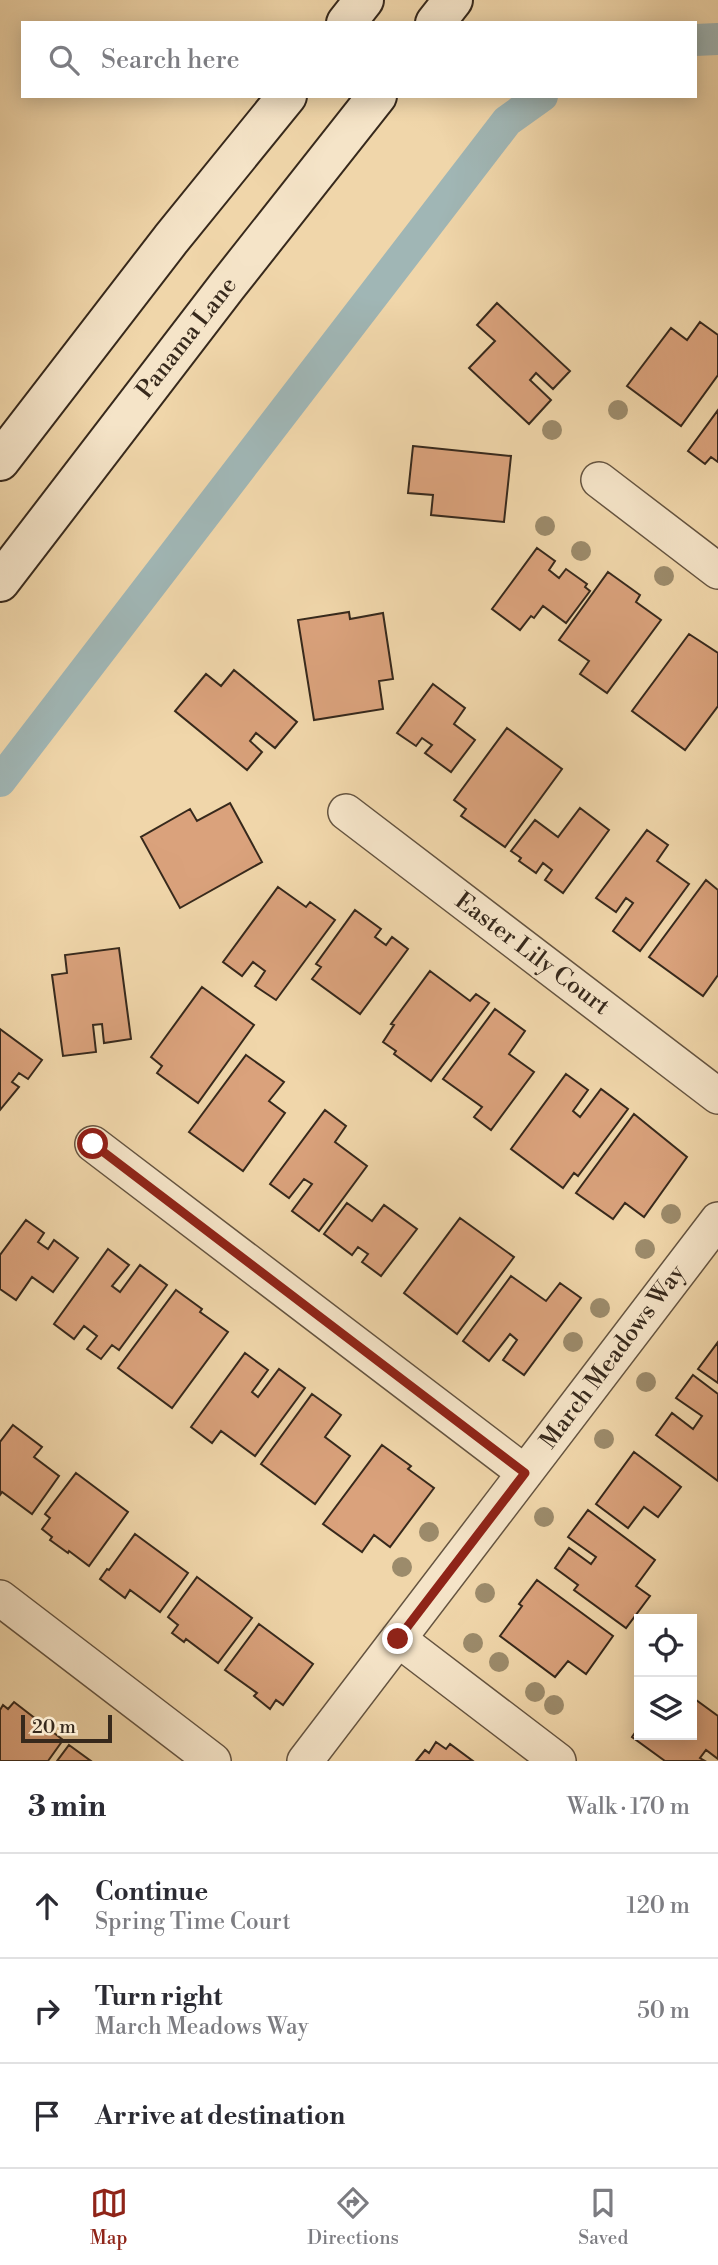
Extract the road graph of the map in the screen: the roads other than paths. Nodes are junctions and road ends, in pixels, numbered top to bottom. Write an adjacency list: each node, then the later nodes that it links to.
1 (365, 0): 3 (main road)
2 (453, 0): 4 (main road)
3 (348, 21)
4 (437, 21)
5 (285, 98): 7 (main road)
6 (375, 98): 10 (main road, Panama Lane)
7 (0, 461)
8 (599, 480): 9 (street)
9 (718, 571)
10 (0, 582)
11 (346, 812): 12 (street, Easter Lily Court)
12 (718, 1096)
13 (93, 1144): 15 (street)
14 (718, 1220): 15 (street, March Meadows Way)
15 (525, 1473): 17 (street, March Meadows Way)
16 (0, 1598): 18 (street)
17 (398, 1639): 19 (street, March Meadows Way); 20 (street)
18 (213, 1761)
19 (305, 1761)
20 (558, 1761)

